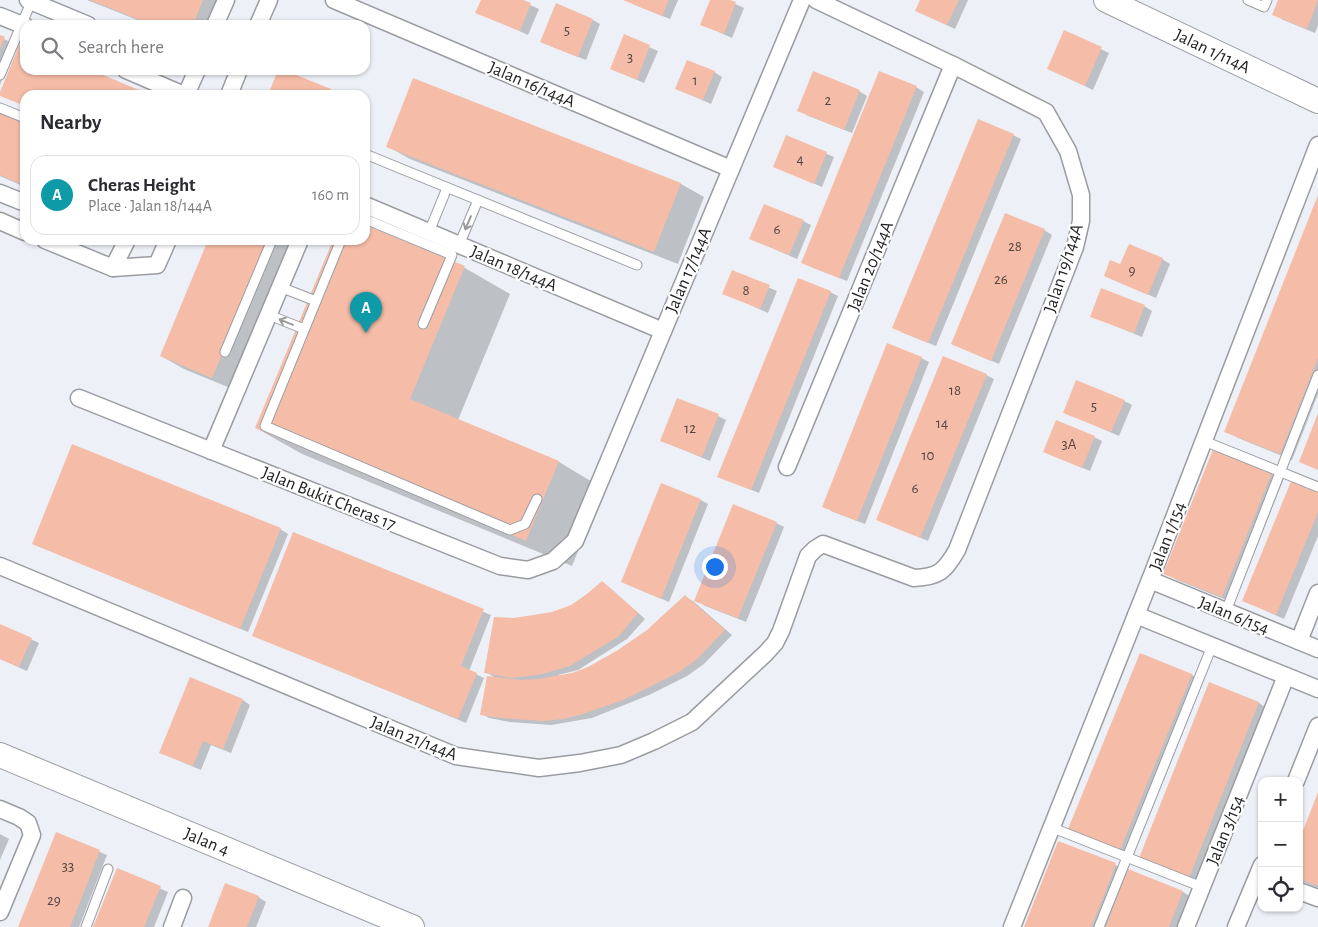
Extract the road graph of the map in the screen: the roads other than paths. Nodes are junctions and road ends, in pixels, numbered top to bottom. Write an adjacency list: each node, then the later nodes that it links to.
1 (226, 0): 14 (street)
2 (269, 0): 15 (street)
3 (334, 0): 31 (street, Jalan 16/144A)
4 (802, 0): 31 (street, Jalan 17/144A)
5 (816, 0): 18 (street, Jalan 19/144A)
6 (1106, 0): 10 (street, Jalan 1/114A)
7 (1248, 0): 8 (lane)
8 (1267, 0)
9 (31, 1): 12 (lane); 13 (street)
10 (1129, 6): 26 (street, Jalan 1/114A)
11 (0, 16): 16 (street)
12 (25, 20)
13 (76, 20)
14 (217, 20)
15 (260, 20)
16 (20, 24)
17 (20, 32): 19 (lane)
18 (953, 65): 61 (street, Jalan 20/144A); 66 (street, Jalan 19/144A)
19 (0, 75)
20 (138, 75): 23 (street)
21 (195, 75): 24 (street)
22 (237, 75): 25 (street)
23 (173, 90)
24 (187, 90)
25 (231, 90)
26 (1318, 101)
27 (0, 108): 28 (lane)
28 (20, 116)
29 (1318, 145): 59 (street, Jalan 1/154)
30 (370, 156): 32 (lane)
31 (731, 168): 55 (street, Jalan 17/144A)
32 (448, 188): 34 (lane); 40 (lane)
33 (0, 193): 35 (street)
34 (478, 200): 47 (lane, one-way to 47); 48 (lane)
35 (20, 201)
36 (370, 207): 40 (street, Jalan 18/144A)
37 (0, 221): 39 (street)
38 (370, 221): 53 (lane)
39 (20, 230)
40 (429, 232): 47 (street, Jalan 18/144A)
41 (57, 245): 49 (street)
42 (121, 245): 49 (street)
43 (166, 245): 49 (street)
44 (270, 245): 56 (lane)
45 (298, 245): 50 (street)
46 (339, 245): 51 (lane)
47 (459, 245): 55 (street, Jalan 18/144A)
48 (637, 265)
49 (113, 268)
50 (280, 287): 51 (lane); 52 (street)
51 (316, 301): 54 (lane)
52 (268, 315): 54 (lane, one-way to 52); 60 (street)
53 (423, 324)
54 (304, 329): 64 (lane)
55 (663, 330): 65 (street, Jalan 17/144A)
56 (225, 352)
57 (1318, 375): 62 (lane)
58 (79, 398): 60 (street, Jalan Bukit Cheras 17)
59 (1204, 441): 62 (lane); 68 (street, Jalan 1/154)
60 (211, 451): 65 (street, Jalan Bukit Cheras 17)
61 (787, 467)
62 (1280, 472): 63 (lane); 70 (lane)
63 (1318, 487)
64 (537, 499)
65 (575, 541)
66 (815, 548): 67 (street, Jalan 21/144A)
67 (0, 566)
68 (1150, 580): 70 (street, Jalan 6/154); 71 (street, Jalan 1/154)
69 (1318, 593): 72 (street)
70 (1226, 611): 72 (street, Jalan 6/154)
71 (1136, 615): 73 (street); 81 (street, Jalan 1/154)
72 (1299, 641): 74 (street, Jalan 6/154)
73 (1212, 646): 75 (street); 82 (lane)
74 (1318, 649)
75 (1286, 676): 76 (street); 85 (street, Jalan 3/154)
76 (1318, 689)
77 (1318, 726): 79 (street)
78 (0, 756): 92 (street, Jalan 4)
79 (1298, 777)
80 (0, 808): 89 (street)
81 (1053, 828): 82 (lane); 93 (street, Jalan 1/154)
82 (1126, 858): 85 (lane); 94 (lane)
83 (108, 869): 90 (lane)
84 (1258, 877): 96 (street)
85 (1202, 887): 95 (street, Jalan 3/154)
86 (1303, 892): 88 (street)
87 (183, 898): 91 (street)
88 (1318, 898)
89 (0, 912)
90 (86, 927)
91 (172, 927)
92 (412, 927)
93 (1012, 927)
94 (1099, 927)
95 (1186, 927)
96 (1236, 927)

